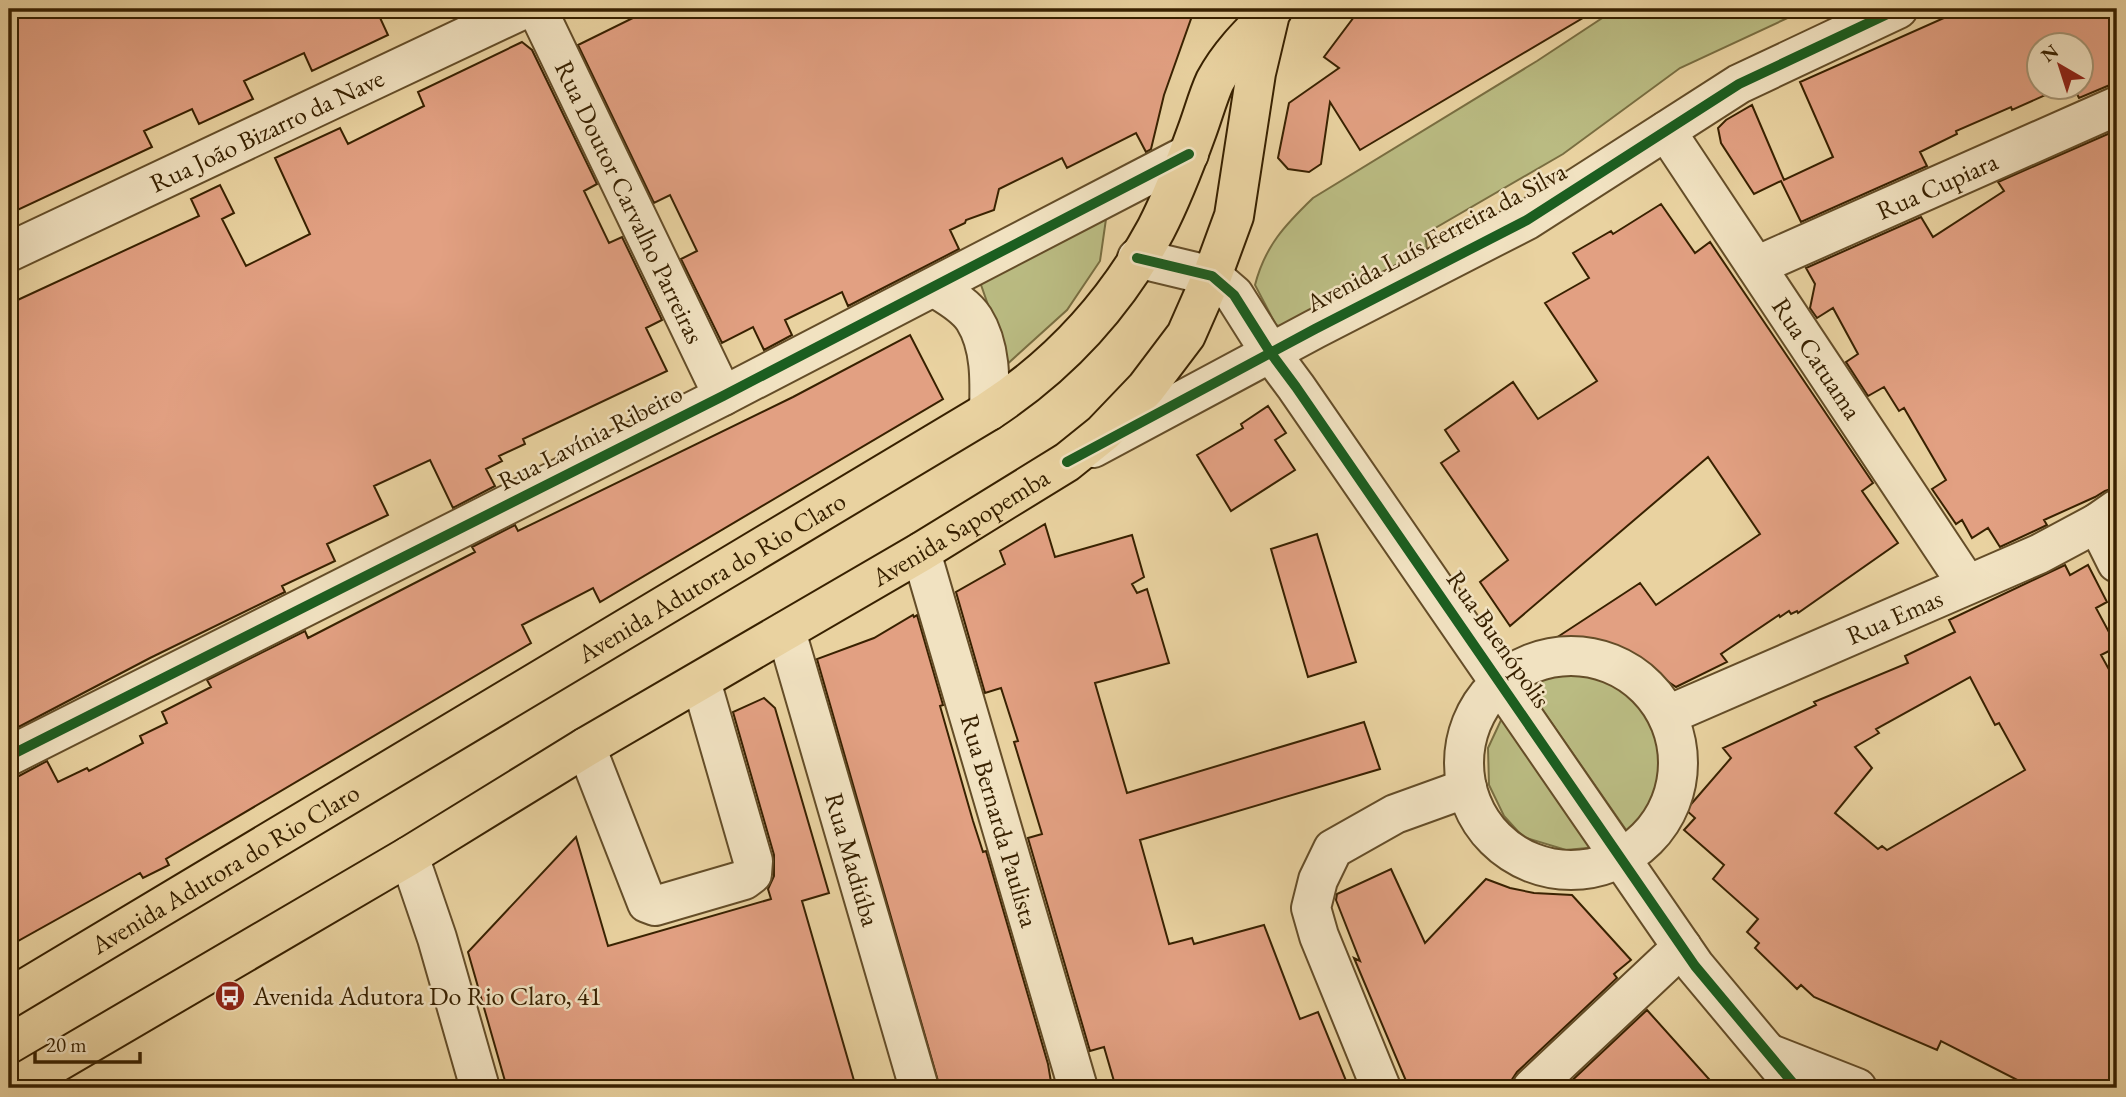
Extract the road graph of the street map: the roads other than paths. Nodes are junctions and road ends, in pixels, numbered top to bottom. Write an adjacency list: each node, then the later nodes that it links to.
1 (524, 9): 8 (street, Rua João Bizarro da Nave)
2 (537, 9): 14 (street, Rua Doutor Carvalho Parreiras)
3 (1898, 9): 6 (street, Avenida Luís Ferreira da Silva)
4 (1272, 11): 7 (main road, Avenida Adutora do Rio Claro); 11 (main road, Avenida Sapopemba)
5 (2117, 106): 10 (street, Rua Cupiara)
6 (1667, 131): 10 (street, Rua Catuama); 13 (street, Avenida Luís Ferreira da Silva)
7 (1189, 154): 9 (main road, Avenida Adutora do Rio Claro); 12 (street, Rua Lavínia Ribeiro)
8 (9, 252)
9 (1137, 258): 11 (street); 15 (main road, Avenida Adutora do Rio Claro)
10 (1756, 266): 20 (street, Rua Catuama)
11 (1212, 276): 13 (street, Rua Buenópolis); 16 (main road, Avenida Sapopemba)
12 (934, 288): 14 (street, Rua Lavínia Ribeiro); 15 (street)
13 (1269, 352): 16 (street, Avenida Luís Ferreira da Silva); 23 (street, Rua Buenópolis)
14 (723, 396): 26 (street, Rua Lavínia Ribeiro)
15 (989, 411): 31 (main road, Avenida Adutora do Rio Claro)
16 (1067, 463): 18 (main road, Avenida Sapopemba)
17 (2107, 516): 19 (street); 20 (street, Rua Emas)
18 (922, 552): 21 (main road, Avenida Sapopemba); 36 (street, Rua Bernarda Paulista)
19 (2117, 563)
20 (1968, 584): 24 (street, Rua Emas)
21 (786, 631): 22 (main road, Avenida Sapopemba); 35 (street, Rua Madiúba)
22 (701, 681): 25 (main road, Avenida Sapopemba); 25 (street)
23 (1502, 682): 24 (street); 27 (street); 29 (street, Rua Buenópolis)
24 (1668, 715): 29 (street)
25 (586, 747): 28 (main road, Avenida Sapopemba)
26 (9, 756)
27 (1466, 788): 29 (street); 37 (street)
28 (410, 856): 33 (main road); 34 (street)
29 (1621, 858): 30 (street, Rua Buenópolis)
30 (1682, 947): 32 (street, Rua Buenópolis); 38 (street)
31 (9, 998)
32 (1770, 1054): 39 (street, Rua Buenópolis); 40 (street)
33 (13, 1088)
34 (480, 1088)
35 (919, 1088)
36 (1078, 1088)
37 (1381, 1088)
38 (1532, 1088)
39 (1797, 1088)
40 (1857, 1088)

